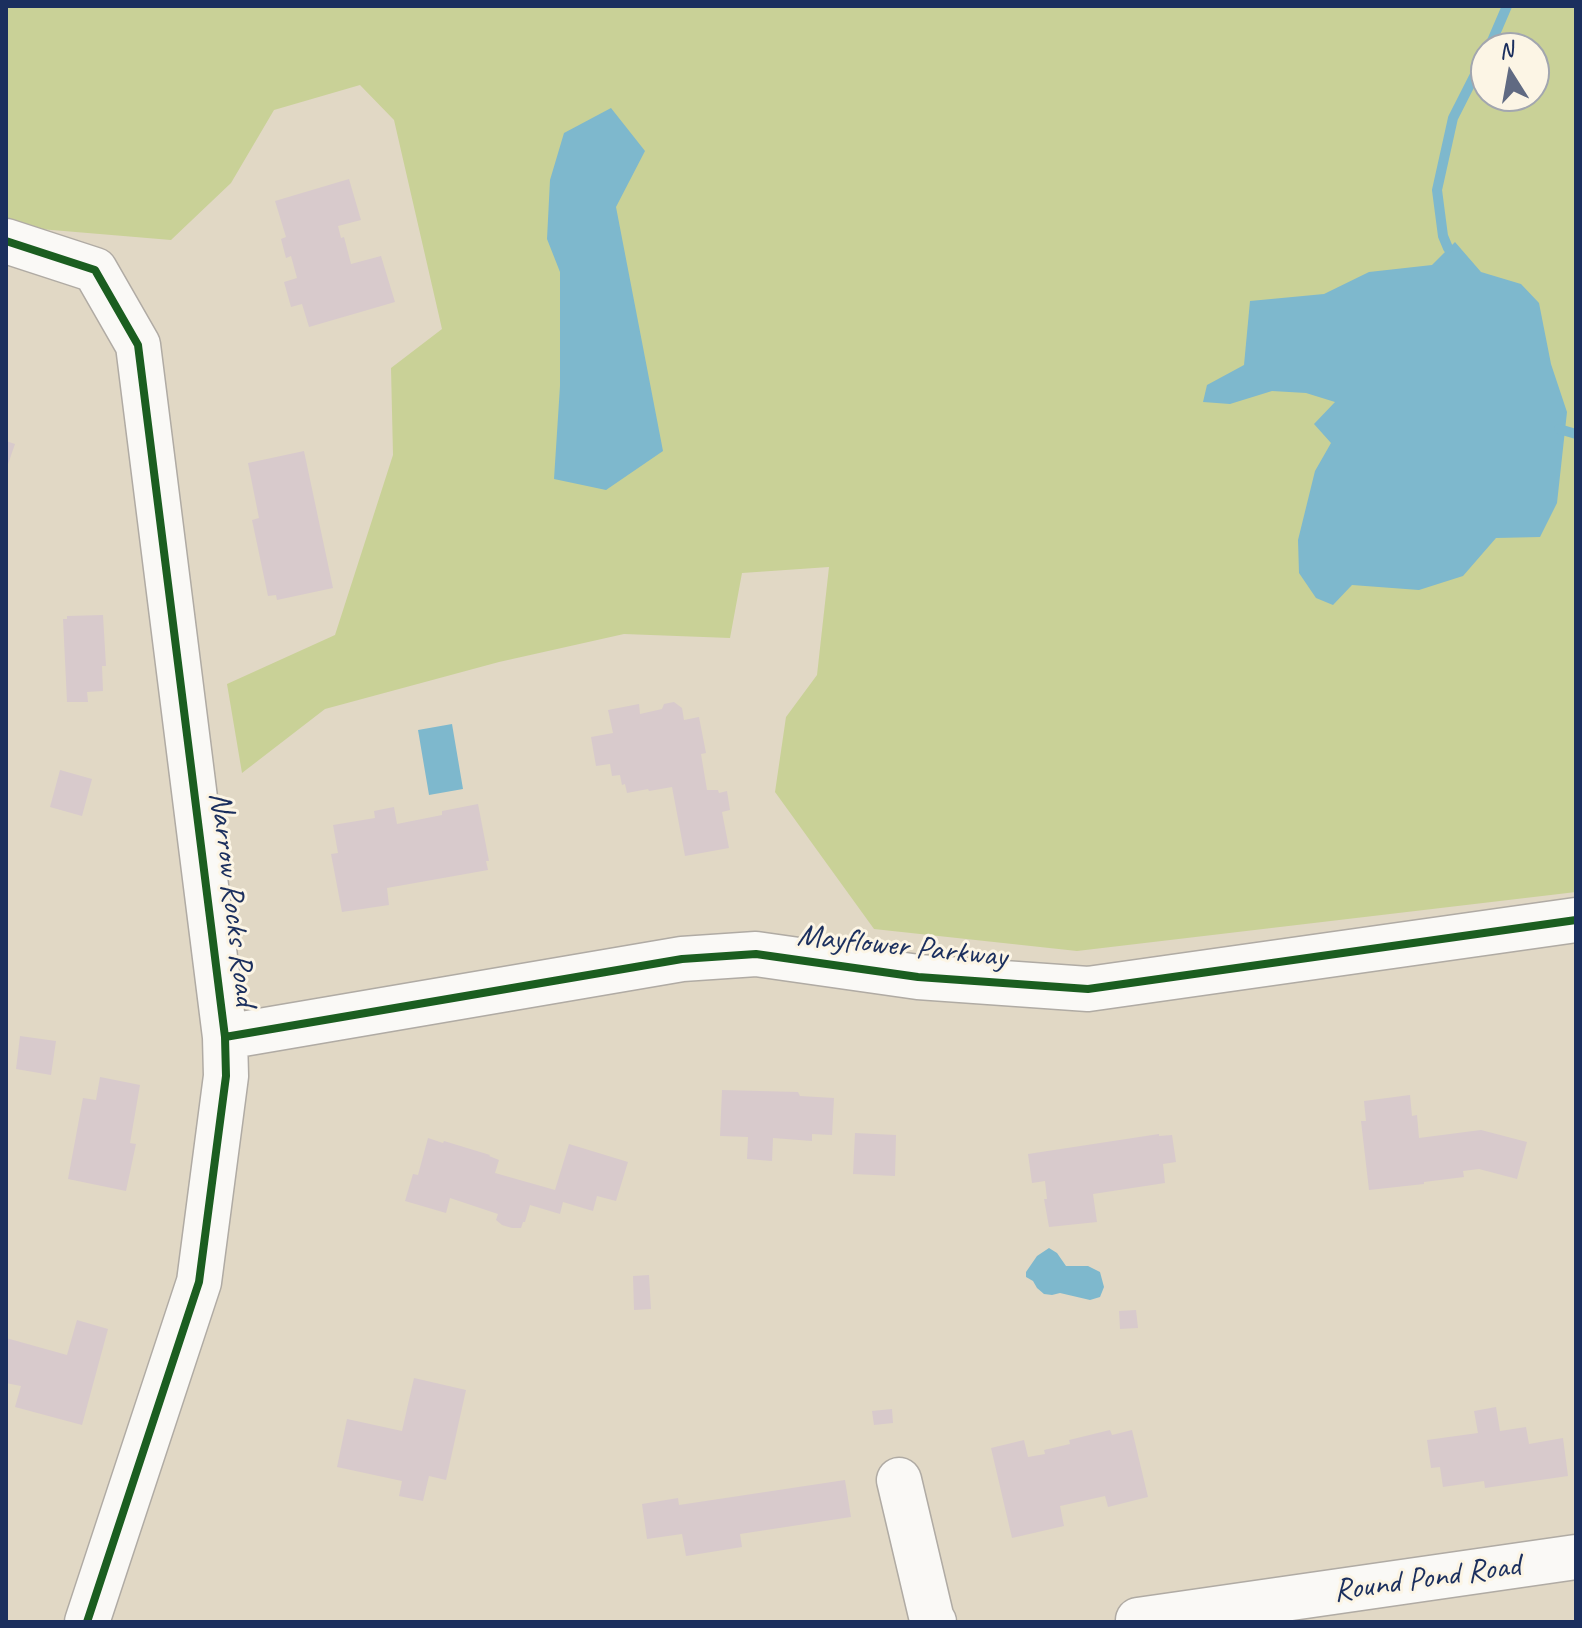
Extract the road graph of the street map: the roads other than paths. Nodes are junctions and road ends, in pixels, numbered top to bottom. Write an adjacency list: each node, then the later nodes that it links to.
1 (6, 241): 3 (street, Narrow Rocks Road)
2 (1576, 920): 3 (street, Mayflower Parkway)
3 (225, 1037): 7 (street, Narrow Rocks Road)
4 (899, 1480): 8 (street)
5 (1576, 1557): 6 (street, Round Pond Road)
6 (1132, 1621)
7 (87, 1622)
8 (934, 1622)

